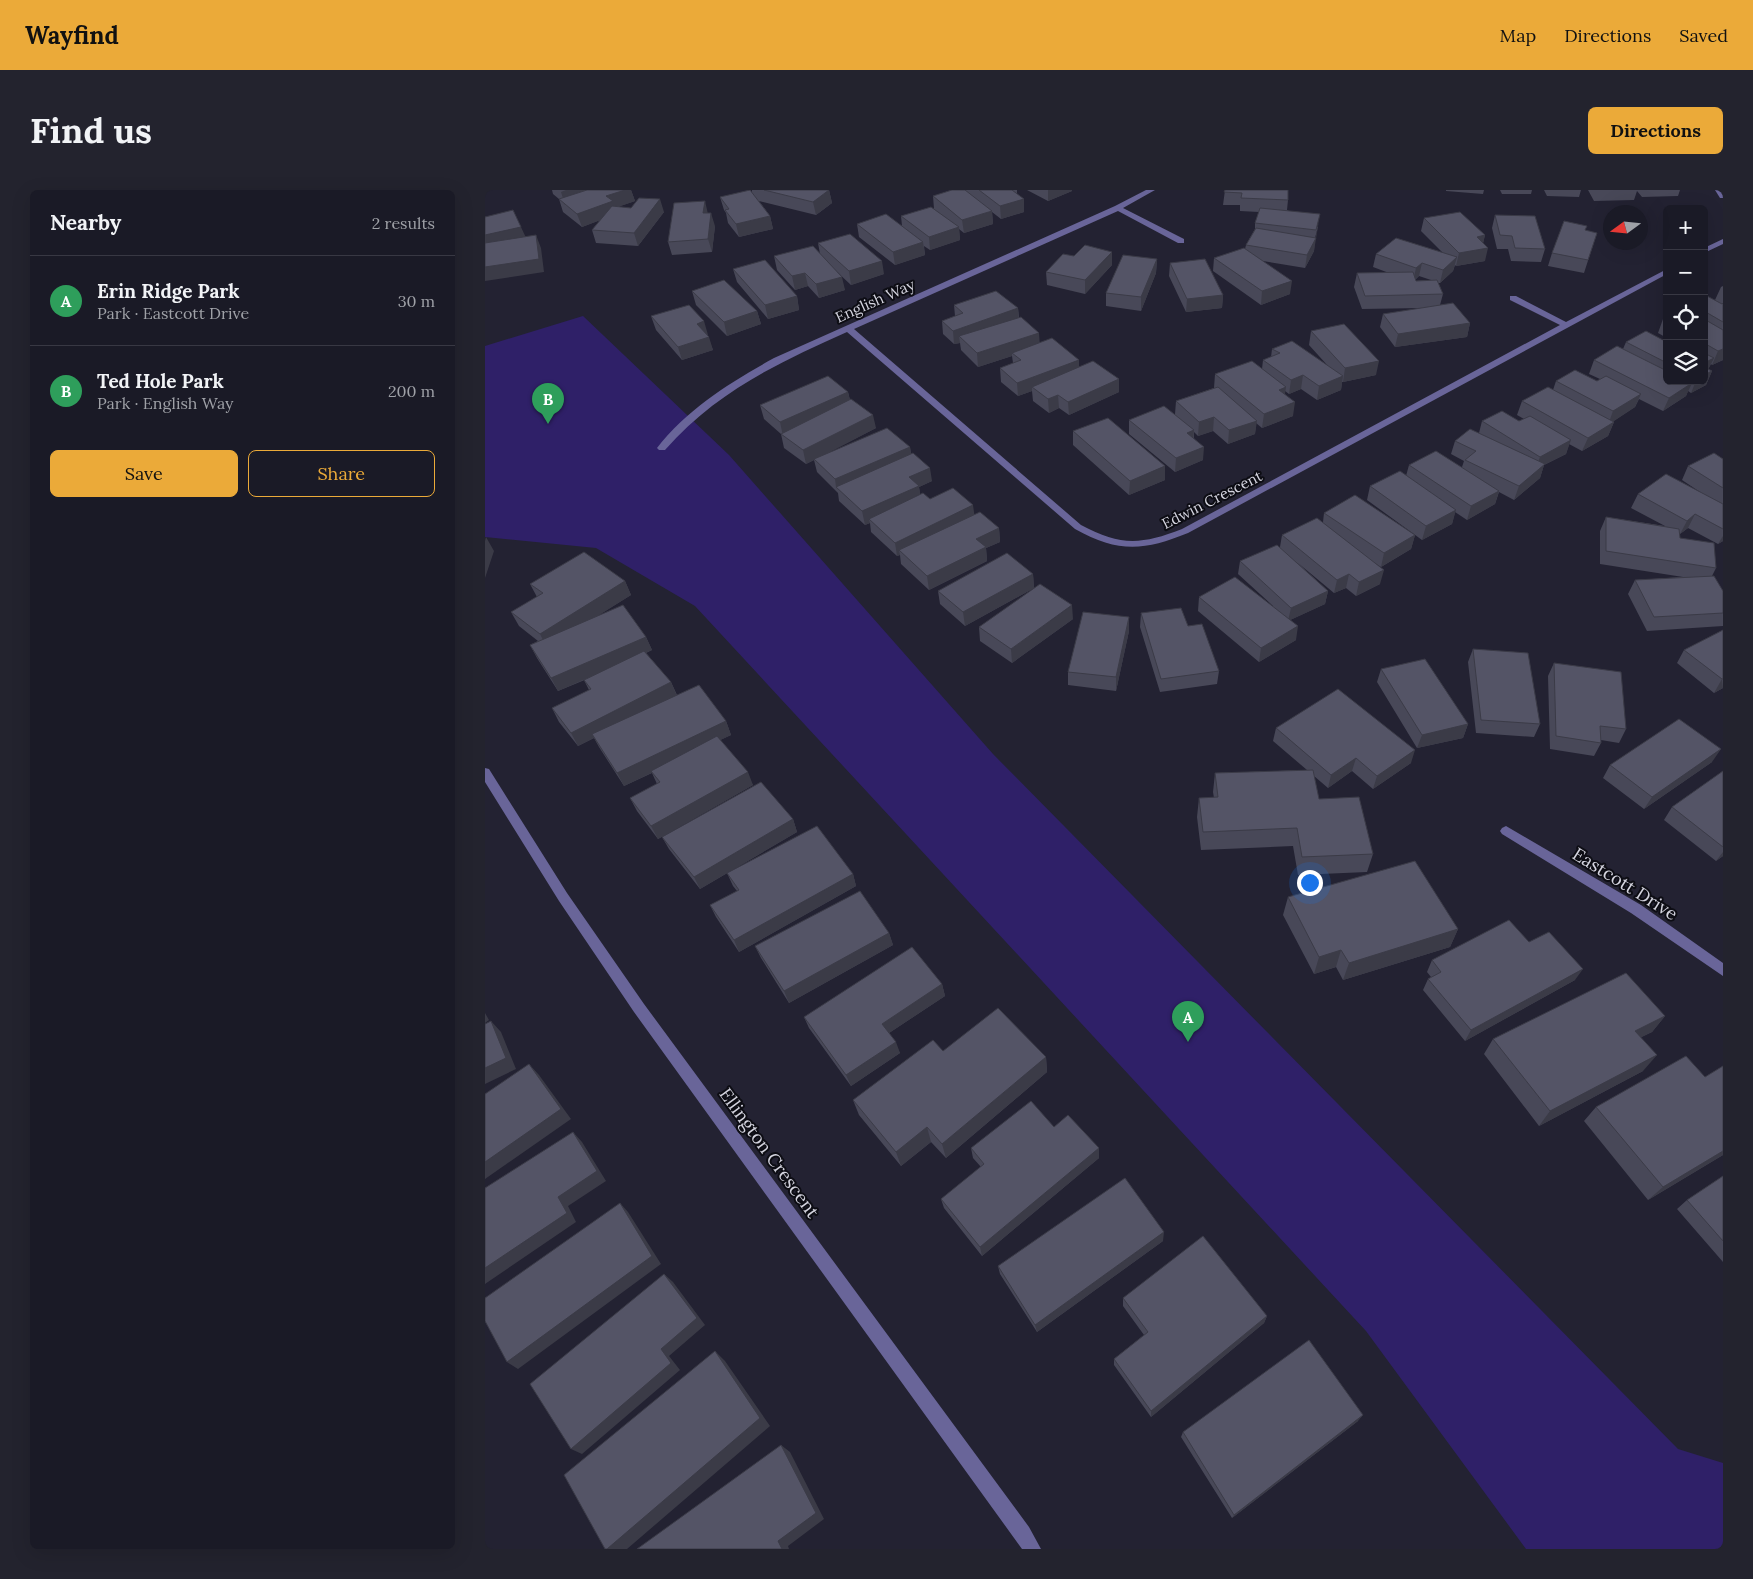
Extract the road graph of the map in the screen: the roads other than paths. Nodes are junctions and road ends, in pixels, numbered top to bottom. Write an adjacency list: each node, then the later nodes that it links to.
1 (1151, 190): 4 (street, English Way)
2 (1719, 190): 3 (street)
3 (1723, 196)
4 (1118, 208): 5 (street); 11 (street, English Way)
5 (1181, 241)
6 (1723, 241): 7 (street)
7 (1706, 250)
8 (1663, 273): 10 (street, Edwin Crescent)
9 (1513, 298): 10 (street)
10 (1567, 326): 11 (street, Edwin Crescent)
11 (848, 328): 12 (street, English Way)
12 (662, 448)
13 (485, 772): 16 (street, Ellington Crescent)
14 (1506, 831): 15 (street, Eastcott Drive)
15 (1723, 970)
16 (1031, 1549)

